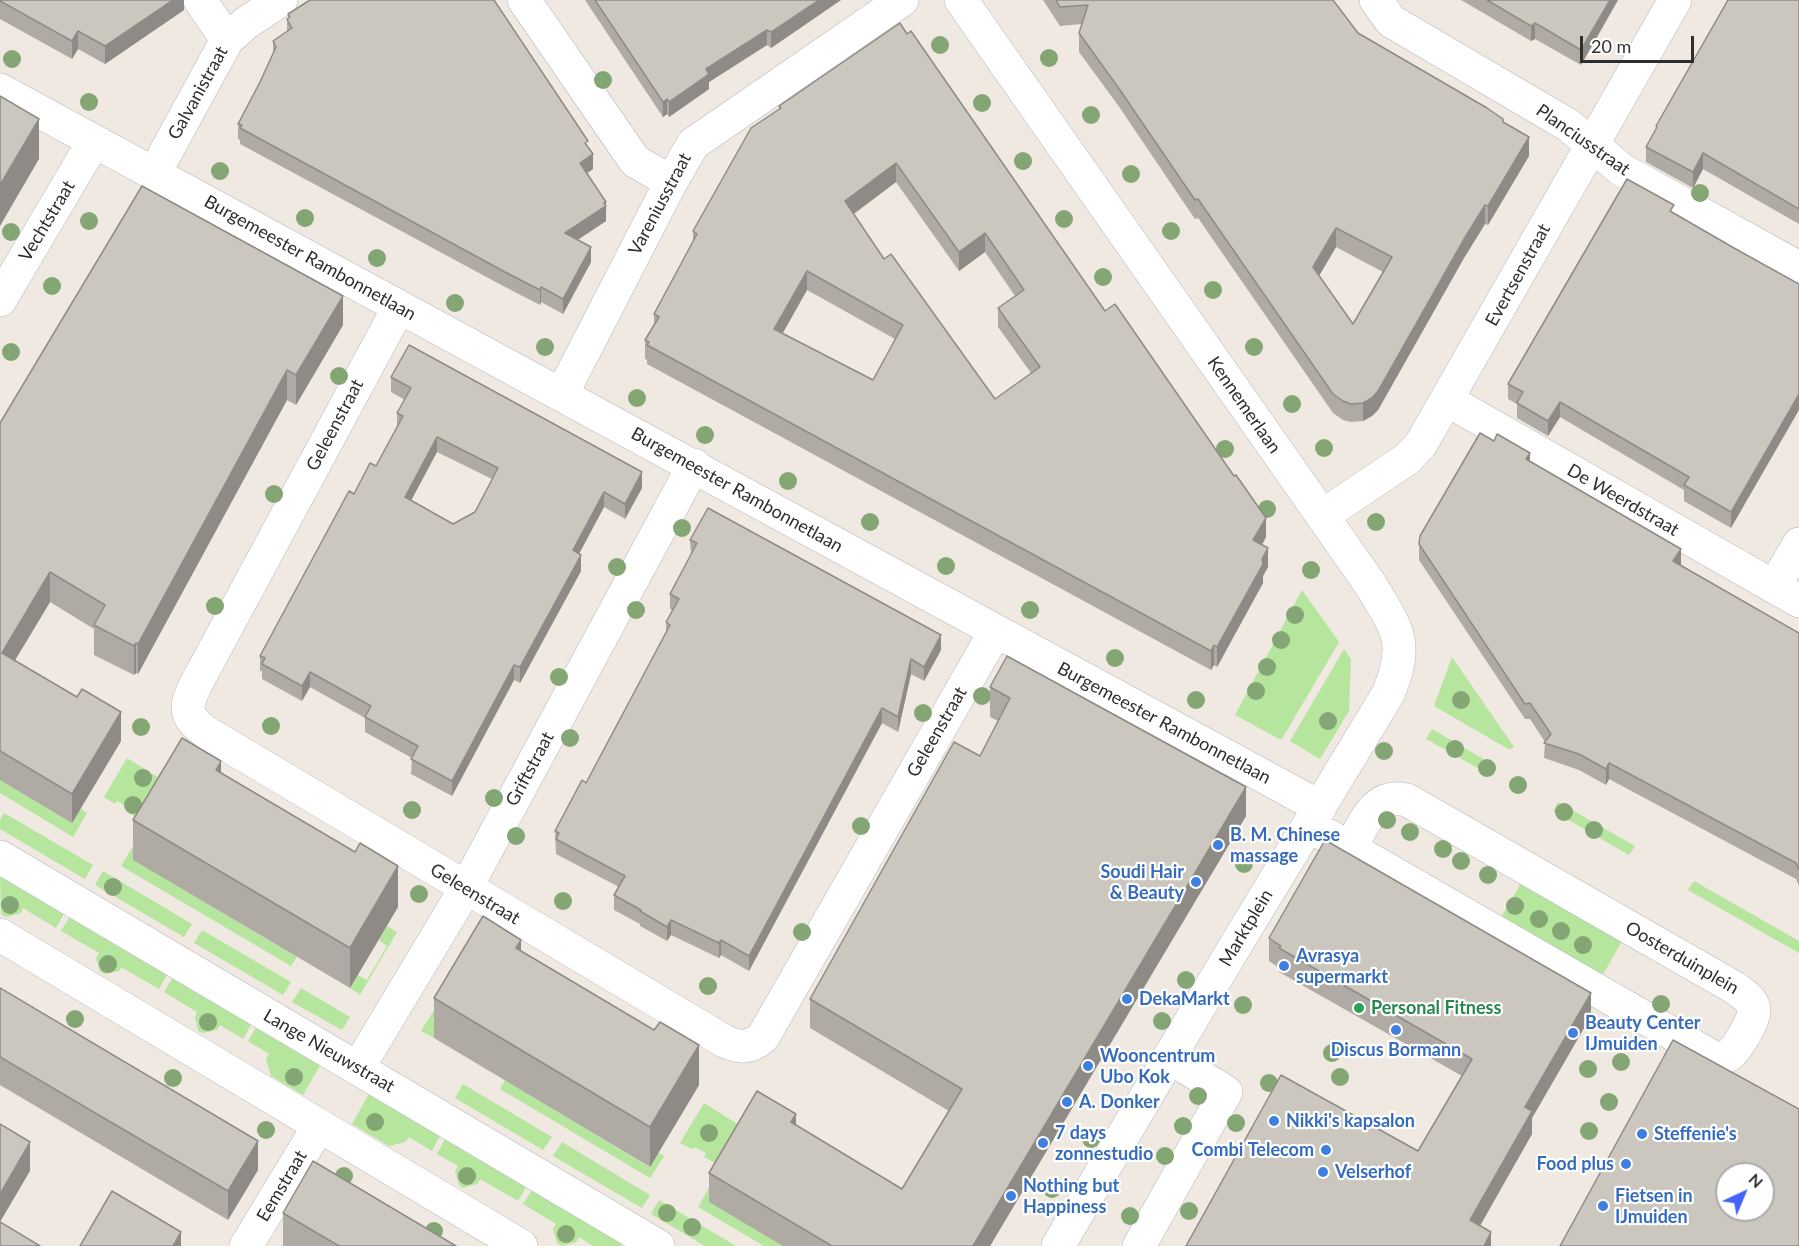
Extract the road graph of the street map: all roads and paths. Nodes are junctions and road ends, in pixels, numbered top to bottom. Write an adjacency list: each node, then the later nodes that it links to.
1 (200, 0): 8 (street)
2 (281, 0): 8 (street, Galvanistraat)
3 (524, 0): 13 (street)
4 (902, 0): 13 (street, Vareniusstraat)
5 (961, 0): 20 (street, Kennemerlaan)
6 (1376, 0): 11 (street, Planciusstraat)
7 (1675, 0): 11 (street, Evertsenstraat)
8 (227, 40): 12 (street, Galvanistraat)
9 (0, 90): 10 (street)
10 (94, 141): 12 (street, Burgemeester Rambonnetlaan); 15 (street, Vechtstraat)
11 (1592, 144): 14 (street, Planciusstraat); 18 (street, Evertsenstraat)
12 (154, 172): 16 (street, Burgemeester Rambonnetlaan)
13 (671, 182): 17 (street, Vareniusstraat)
14 (1799, 268)
15 (0, 300)
16 (399, 307): 17 (street, Burgemeester Rambonnetlaan); 27 (street, Geleenstraat)
17 (562, 394): 19 (street, Burgemeester Rambonnetlaan)
18 (1448, 400): 20 (street, Evertsenstraat); 22 (street, De Weerdstraat)
19 (694, 465): 23 (street, Burgemeester Rambonnetlaan); 27 (street, Griftstraat)
20 (1322, 516): 24 (street, Kennemerlaan)
21 (1799, 544): 22 (street)
22 (1787, 594)
23 (995, 632): 24 (street, Burgemeester Rambonnetlaan); 27 (street, Geleenstraat)
24 (1314, 818): 25 (street, Oosterduinplein); 29 (street, Marktplein)
25 (1350, 848): 25 (street, Oosterduinplein)
26 (0, 857): 30 (street, Lange Nieuwstraat)
27 (466, 888): 30 (street, Griftstraat)
28 (0, 935): 31 (street)
29 (1169, 1057): 35 (street, Marktplein); 36 (street)
30 (358, 1068): 34 (street, Lange Nieuwstraat)
31 (319, 1126): 32 (street, Eemstraat); 33 (street)
32 (246, 1246)
33 (521, 1246)
34 (658, 1246)
35 (1058, 1246)
36 (1139, 1246)

